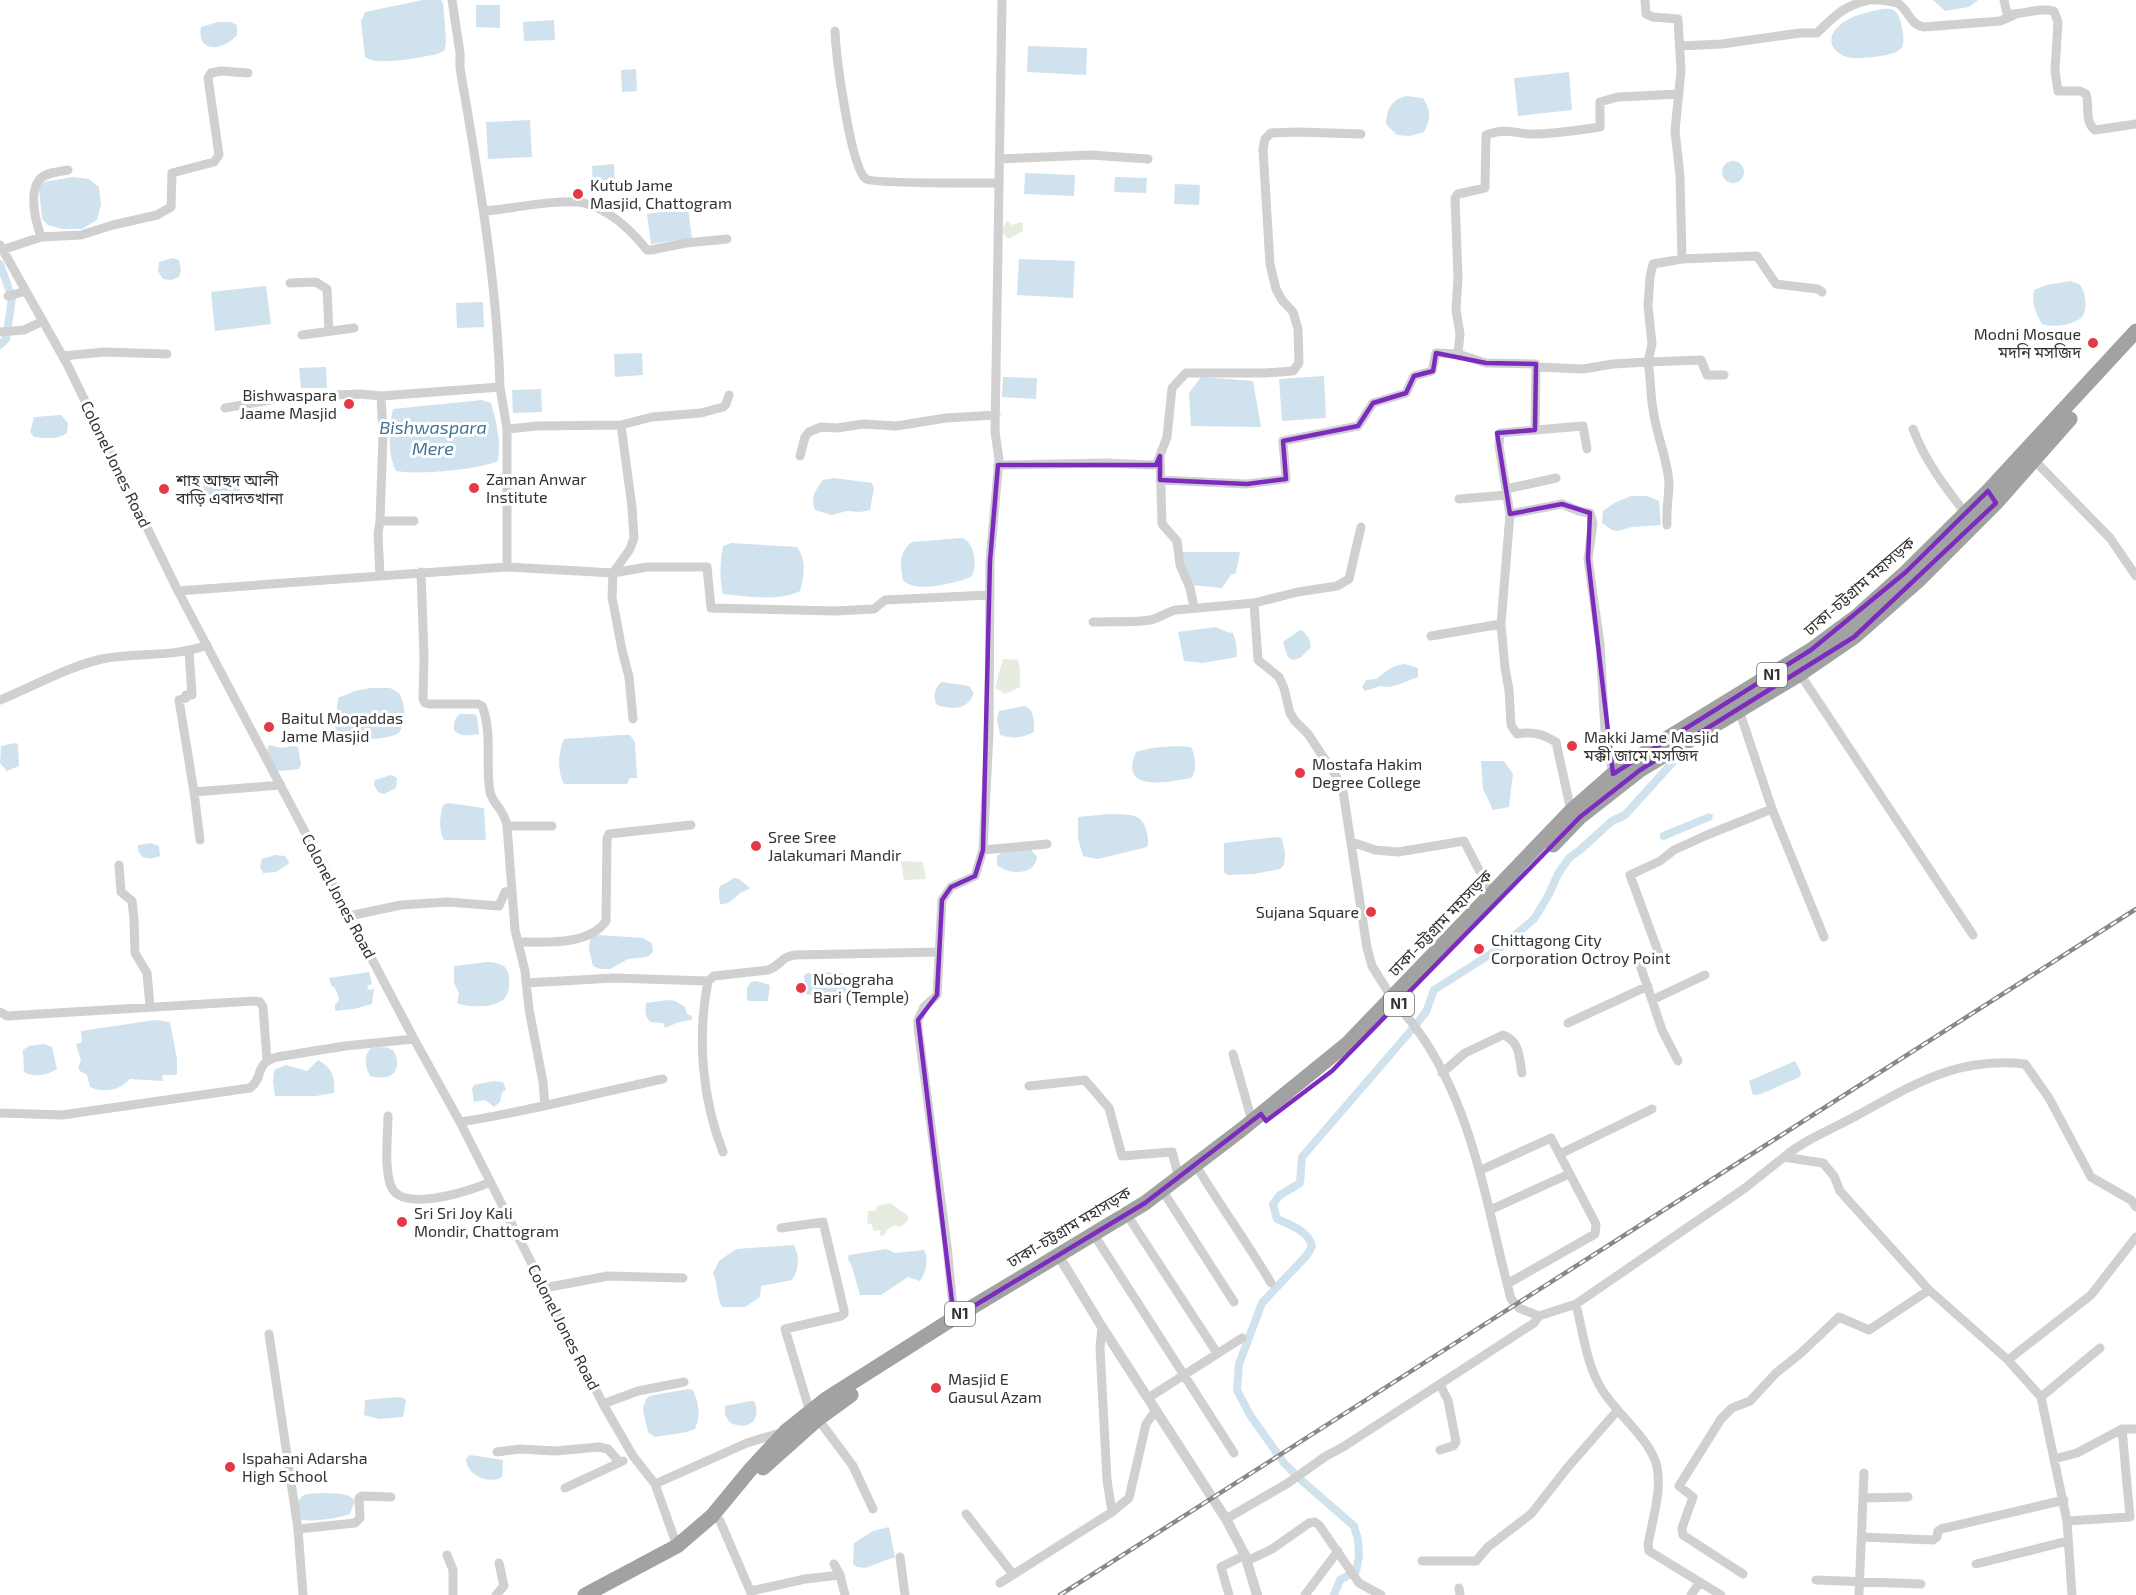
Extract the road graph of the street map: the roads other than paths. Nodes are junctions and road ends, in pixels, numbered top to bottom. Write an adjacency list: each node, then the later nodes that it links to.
1 (452, 0): 17 (street)
2 (1002, 0): 13 (street)
3 (1645, 0): 8 (street)
4 (1871, 0): 6 (street); 8 (street)
5 (2004, 0): 6 (street)
6 (2015, 14): 11 (street)
7 (835, 31): 16 (street)
8 (1680, 46): 10 (street)
9 (248, 73): 18 (street)
10 (1679, 94): 21 (street); 34 (street)
11 (2136, 124)
12 (1361, 134): 50 (street)
13 (1000, 159): 14 (street); 16 (street)
14 (1148, 159)
15 (68, 170): 18 (street)
16 (999, 183): 43 (street)
17 (485, 211): 19 (street); 39 (street)
18 (41, 237): 20 (street)
19 (727, 238)
20 (1, 247): 23 (street, Colonel Jones Road)
21 (1682, 259): 24 (street); 36 (street)
22 (290, 283): 28 (street)
23 (23, 292): 25 (street); 26 (street, Colonel Jones Road)
24 (1822, 292)
25 (8, 296)
26 (43, 321): 30 (street); 35 (street, Colonel Jones Road)
27 (354, 328): 28 (street)
28 (329, 331): 31 (street)
29 (2136, 331): 56 (highway, ঢাকা-চট্টগ্রাম মহাসড়ক / N1)
30 (0, 332)
31 (302, 335)
32 (2136, 345): 51 (highway, ঢাকা-চট্টগ্রাম মহাসড়ক / N1)
33 (167, 354): 35 (street)
34 (1458, 354): 37 (street); 54 (street)
35 (63, 356): 69 (street, Colonel Jones Road)
36 (1648, 362): 37 (street); 38 (street); 62 (street)
37 (1537, 368): 47 (street)
38 (1724, 375)
39 (500, 387): 41 (street); 45 (street)
40 (729, 395): 44 (street)
41 (381, 396): 42 (street); 60 (street)
42 (225, 408)
43 (996, 415): 49 (street); 52 (street)
44 (621, 425): 45 (street); 66 (street)
45 (507, 429): 64 (street)
46 (1913, 429): 58 (street)
47 (1535, 430): 48 (street); 55 (street)
48 (1587, 448)
49 (800, 456)
50 (1160, 456): 52 (street); 54 (street)
51 (2034, 460): 56 (highway, ঢাকা-চট্টগ্রাম মহাসড়ক / N1); 68 (street)
52 (998, 465): 70 (street)
53 (1556, 478): 55 (street)
54 (1160, 480): 72 (street)
55 (1506, 492): 57 (street); 59 (street)
56 (1992, 497): 58 (highway, ঢাকা-চট্টগ্রাম মহাসড়ক / N1); 78 (highway, ঢাকা-চট্টগ্রাম মহাসড়ক / N1)
57 (1459, 499)
58 (1966, 513): 82 (highway, ঢাকা-চট্টগ্রাম মহাসড়ক / N1)
59 (1510, 514): 74 (street); 82 (street)
60 (380, 521): 61 (street); 67 (street)
61 (414, 521)
62 (1667, 525)
63 (1360, 527): 71 (street)
64 (507, 567): 65 (street); 66 (street)
65 (421, 572): 67 (street); 88 (street)
66 (613, 573): 70 (street); 81 (street)
67 (380, 576): 69 (street)
68 (2136, 576)
69 (178, 591): 76 (street, Colonel Jones Road)
70 (989, 595): 93 (street)
71 (1254, 603): 72 (street); 91 (street)
72 (1194, 607): 73 (street)
73 (1093, 621)
74 (1501, 624): 75 (street); 86 (street)
75 (1431, 636)
76 (207, 645): 77 (street); 83 (street, Colonel Jones Road)
77 (189, 651): 79 (street); 84 (street)
78 (1800, 674): 80 (highway, ঢাকা-চট্টগ্রাম মহাসড়ক / N1); 98 (street)
79 (0, 700)
80 (1739, 710): 85 (street); 107 (highway, ঢাকা-চট্টগ্রাম মহাসড়ক / N1)
81 (633, 719)
82 (1614, 774): 86 (highway, ঢাকা-চট্টগ্রাম মহাসড়ক / N1)
83 (280, 785): 84 (street); 97 (street, Colonel Jones Road)
84 (194, 792): 90 (street)
85 (1772, 809): 99 (street); 105 (street)
86 (1571, 811): 96 (highway, ঢাকা-চট্টগ্রাম মহাসড়ক / N1)
87 (691, 825): 100 (street)
88 (507, 826): 89 (street); 95 (street)
89 (552, 826)
90 (201, 840)
91 (1352, 842): 96 (street); 107 (street)
92 (1047, 844): 93 (street)
93 (983, 850): 101 (street)
94 (119, 865): 108 (street)
95 (511, 890): 97 (street); 100 (street)
96 (1492, 895): 107 (highway, ঢাকা-চট্টগ্রাম মহাসড়ক / N1)
97 (349, 916): 111 (street, Colonel Jones Road)
98 (1973, 935)
99 (1824, 937)
100 (518, 942): 104 (street)
101 (939, 952): 103 (street); 149 (street)
102 (1706, 975): 106 (street)
103 (708, 981): 104 (street); 125 (street)
104 (526, 983): 119 (street)
105 (1648, 986): 106 (street); 110 (street)
106 (1653, 1000): 114 (street)
107 (1395, 1002): 115 (street); 123 (highway, ঢাকা-চট্টগ্রাম মহাসড়ক / N1)
108 (150, 1007): 109 (street); 113 (street)
109 (0, 1012)
110 (1568, 1023)
111 (414, 1039): 113 (street); 124 (street, Colonel Jones Road)
112 (1233, 1054): 123 (street)
113 (267, 1060): 121 (street)
114 (1678, 1061)
115 (1442, 1073): 116 (street); 128 (street)
116 (1522, 1073)
117 (663, 1079): 119 (street)
118 (1029, 1086): 131 (street)
119 (545, 1106): 124 (street)
120 (1652, 1109): 126 (street)
121 (0, 1113)
122 (388, 1116): 132 (street)
123 (1259, 1119): 129 (highway, ঢাকা-চট্টগ্রাম মহাসড়ক / N1); 131 (highway, ঢাকা-চট্টগ্রাম মহাসড়ক / N1)
124 (460, 1122): 132 (street, Colonel Jones Road)
125 (723, 1152)
126 (1560, 1154): 128 (street); 130 (street)
127 (1784, 1157): 134 (street); 145 (street); 147 (street)
128 (1481, 1170): 135 (street)
129 (1200, 1172): 133 (highway, ঢাকা-চট্টগ্রাম মহাসড়ক / N1); 142 (street)
130 (1569, 1174): 135 (street); 143 (street)
131 (1179, 1178): 149 (highway, ঢাকা-চট্টগ্রাম মহাসড়ক / N1)
132 (490, 1182): 144 (street, Colonel Jones Road)
133 (1166, 1196): 136 (highway, ঢাকা-চট্টগ্রাম মহাসড়ক / N1); 146 (street)
134 (2134, 1202)
135 (1490, 1210): 143 (street)
136 (1131, 1221): 139 (highway, ঢাকা-চট্টগ্রাম মহাসড়ক / N1); 154 (street)
137 (781, 1228): 164 (street)
138 (2136, 1237): 155 (street)
139 (1098, 1241): 140 (highway, ঢাকা-চট্টগ্রাম মহাসড়ক / N1); 156 (street)
140 (1063, 1263): 150 (street); 164 (highway, ঢাকা-চট্টগ্রাম মহাসড়ক / N1)
141 (684, 1278): 144 (street)
142 (1271, 1283)
143 (1507, 1284): 148 (street)
144 (544, 1288): 161 (street, Colonel Jones Road)
145 (1929, 1290): 155 (street); 200 (street)
146 (1234, 1302)
147 (1576, 1304): 148 (street); 163 (street)
148 (1539, 1316): 158 (street)
149 (954, 1317): 164 (highway, ঢাকা-চট্টগ্রাম মহাসড়ক / N1)
150 (1102, 1327): 160 (street); 182 (street)
151 (269, 1334): 187 (street)
152 (1242, 1338): 154 (street)
153 (2100, 1348): 159 (street)
154 (1217, 1353): 156 (street)
155 (2008, 1360): 159 (street)
156 (1184, 1375): 160 (street); 170 (street)
157 (684, 1382): 161 (street)
158 (1440, 1385): 168 (street); 184 (street)
159 (2041, 1397): 172 (street)
160 (1148, 1398): 162 (street)
161 (603, 1404): 171 (street, Colonel Jones Road)
162 (1156, 1410): 182 (street); 184 (street)
163 (1617, 1411): 195 (street); 203 (street)
164 (814, 1415): 167 (highway, ঢাকা-চট্টগ্রাম মহাসড়ক / N1); 181 (street); 185 (highway, ঢাকা-চট্টগ্রাম মহাসড়ক / N1)
165 (2122, 1429): 166 (street); 172 (street); 186 (street)
166 (2136, 1429)
167 (786, 1431): 175 (street); 190 (highway, ঢাকা-চট্টগ্রাম মহাসড়ক / N1)
168 (1440, 1450)
169 (497, 1452): 173 (street)
170 (1234, 1453)
171 (633, 1456): 173 (street); 175 (street, Colonel Jones Road)
172 (2054, 1459): 180 (street)
173 (619, 1462): 176 (street)
174 (1864, 1473): 179 (street)
175 (655, 1484): 190 (street, Colonel Jones Road)
176 (565, 1488)
177 (391, 1497): 187 (street)
178 (1908, 1497): 179 (street)
179 (1863, 1498): 188 (street)
180 (2064, 1500): 186 (street); 188 (street)
181 (873, 1509)
182 (1112, 1512): 199 (street)
183 (966, 1514): 199 (street)
184 (1226, 1519): 194 (street)
185 (720, 1521): 207 (street); 212 (highway, ঢাকা-চট্টগ্রাম মহাসড়ক / N1)
186 (2067, 1521): 189 (street)
187 (298, 1529): 208 (street)
188 (1862, 1537): 204 (street)
189 (2068, 1541): 198 (street); 222 (street)
190 (677, 1546): 211 (highway, ঢাকা-চট্টগ্রাম মহাসড়ক / N1)
191 (1338, 1551): 194 (street); 217 (street); 218 (street)
192 (447, 1555): 209 (street)
193 (900, 1557): 214 (street)
194 (1246, 1558): 215 (street); 216 (street)
195 (1422, 1561)
196 (499, 1563): 210 (street)
197 (834, 1564): 201 (street)
198 (1976, 1564)
199 (1012, 1573): 205 (street)
200 (1743, 1574)
201 (840, 1575): 207 (street); 213 (street)
202 (1816, 1580): 204 (street)
203 (1700, 1582): 219 (street); 220 (street)
204 (1860, 1582): 206 (street); 221 (street)
205 (1000, 1583)
206 (1921, 1584)
207 (752, 1593)
208 (303, 1595)
209 (453, 1595)
210 (496, 1595)
211 (585, 1595)
212 (606, 1595)
213 (845, 1595)
214 (905, 1595)
215 (1229, 1595)
216 (1257, 1595)
217 (1305, 1595)
218 (1381, 1595)
219 (1691, 1595)
220 (1721, 1595)
221 (1859, 1595)
222 (2072, 1595)

